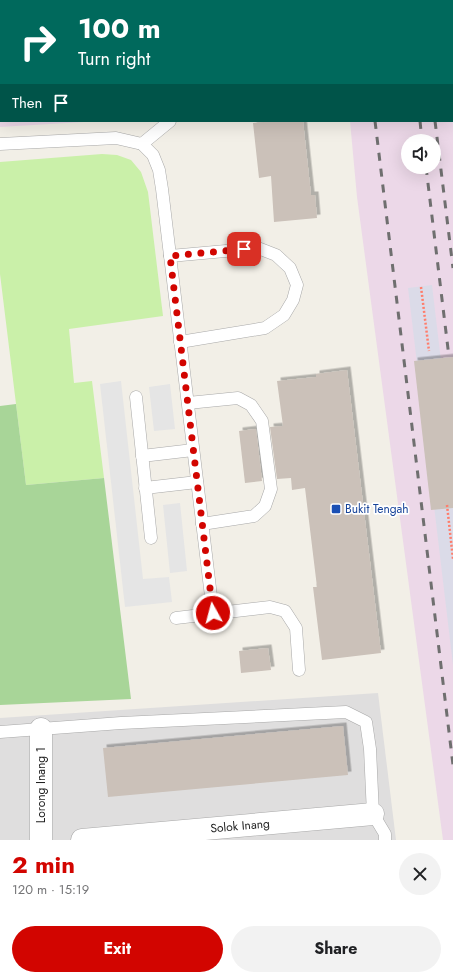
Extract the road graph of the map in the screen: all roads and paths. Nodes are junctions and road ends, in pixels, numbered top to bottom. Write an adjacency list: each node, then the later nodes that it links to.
1 (169, 122): 3 (lane)
2 (0, 144): 3 (lane)
3 (142, 144): 4 (lane)
4 (170, 256): 6 (lane); 6 (lane)
5 (421, 287): 7 (path)
6 (180, 342): 9 (lane)
7 (429, 351)
8 (136, 397): 11 (lane)
9 (188, 404): 10 (lane); 15 (lane)
10 (193, 450): 11 (lane); 12 (lane)
11 (142, 456): 13 (lane)
12 (197, 482): 13 (lane); 15 (lane)
13 (146, 488): 16 (lane)
14 (447, 505): 17 (path)
15 (202, 524): 18 (lane)
16 (151, 538)
17 (453, 559)
18 (213, 613): 19 (lane); 20 (lane)
19 (176, 618)
20 (299, 670)
21 (41, 729): 22 (lane); 23 (lane); 26 (street, Lorong Inang 1)
22 (0, 732)
23 (374, 814): 24 (street, Solok Inang); 28 (lane)
24 (262, 832): 25 (street, Solok Inang)
25 (153, 837): 27 (street, Solok Inang)
26 (41, 840)
27 (82, 840)
28 (385, 840)

